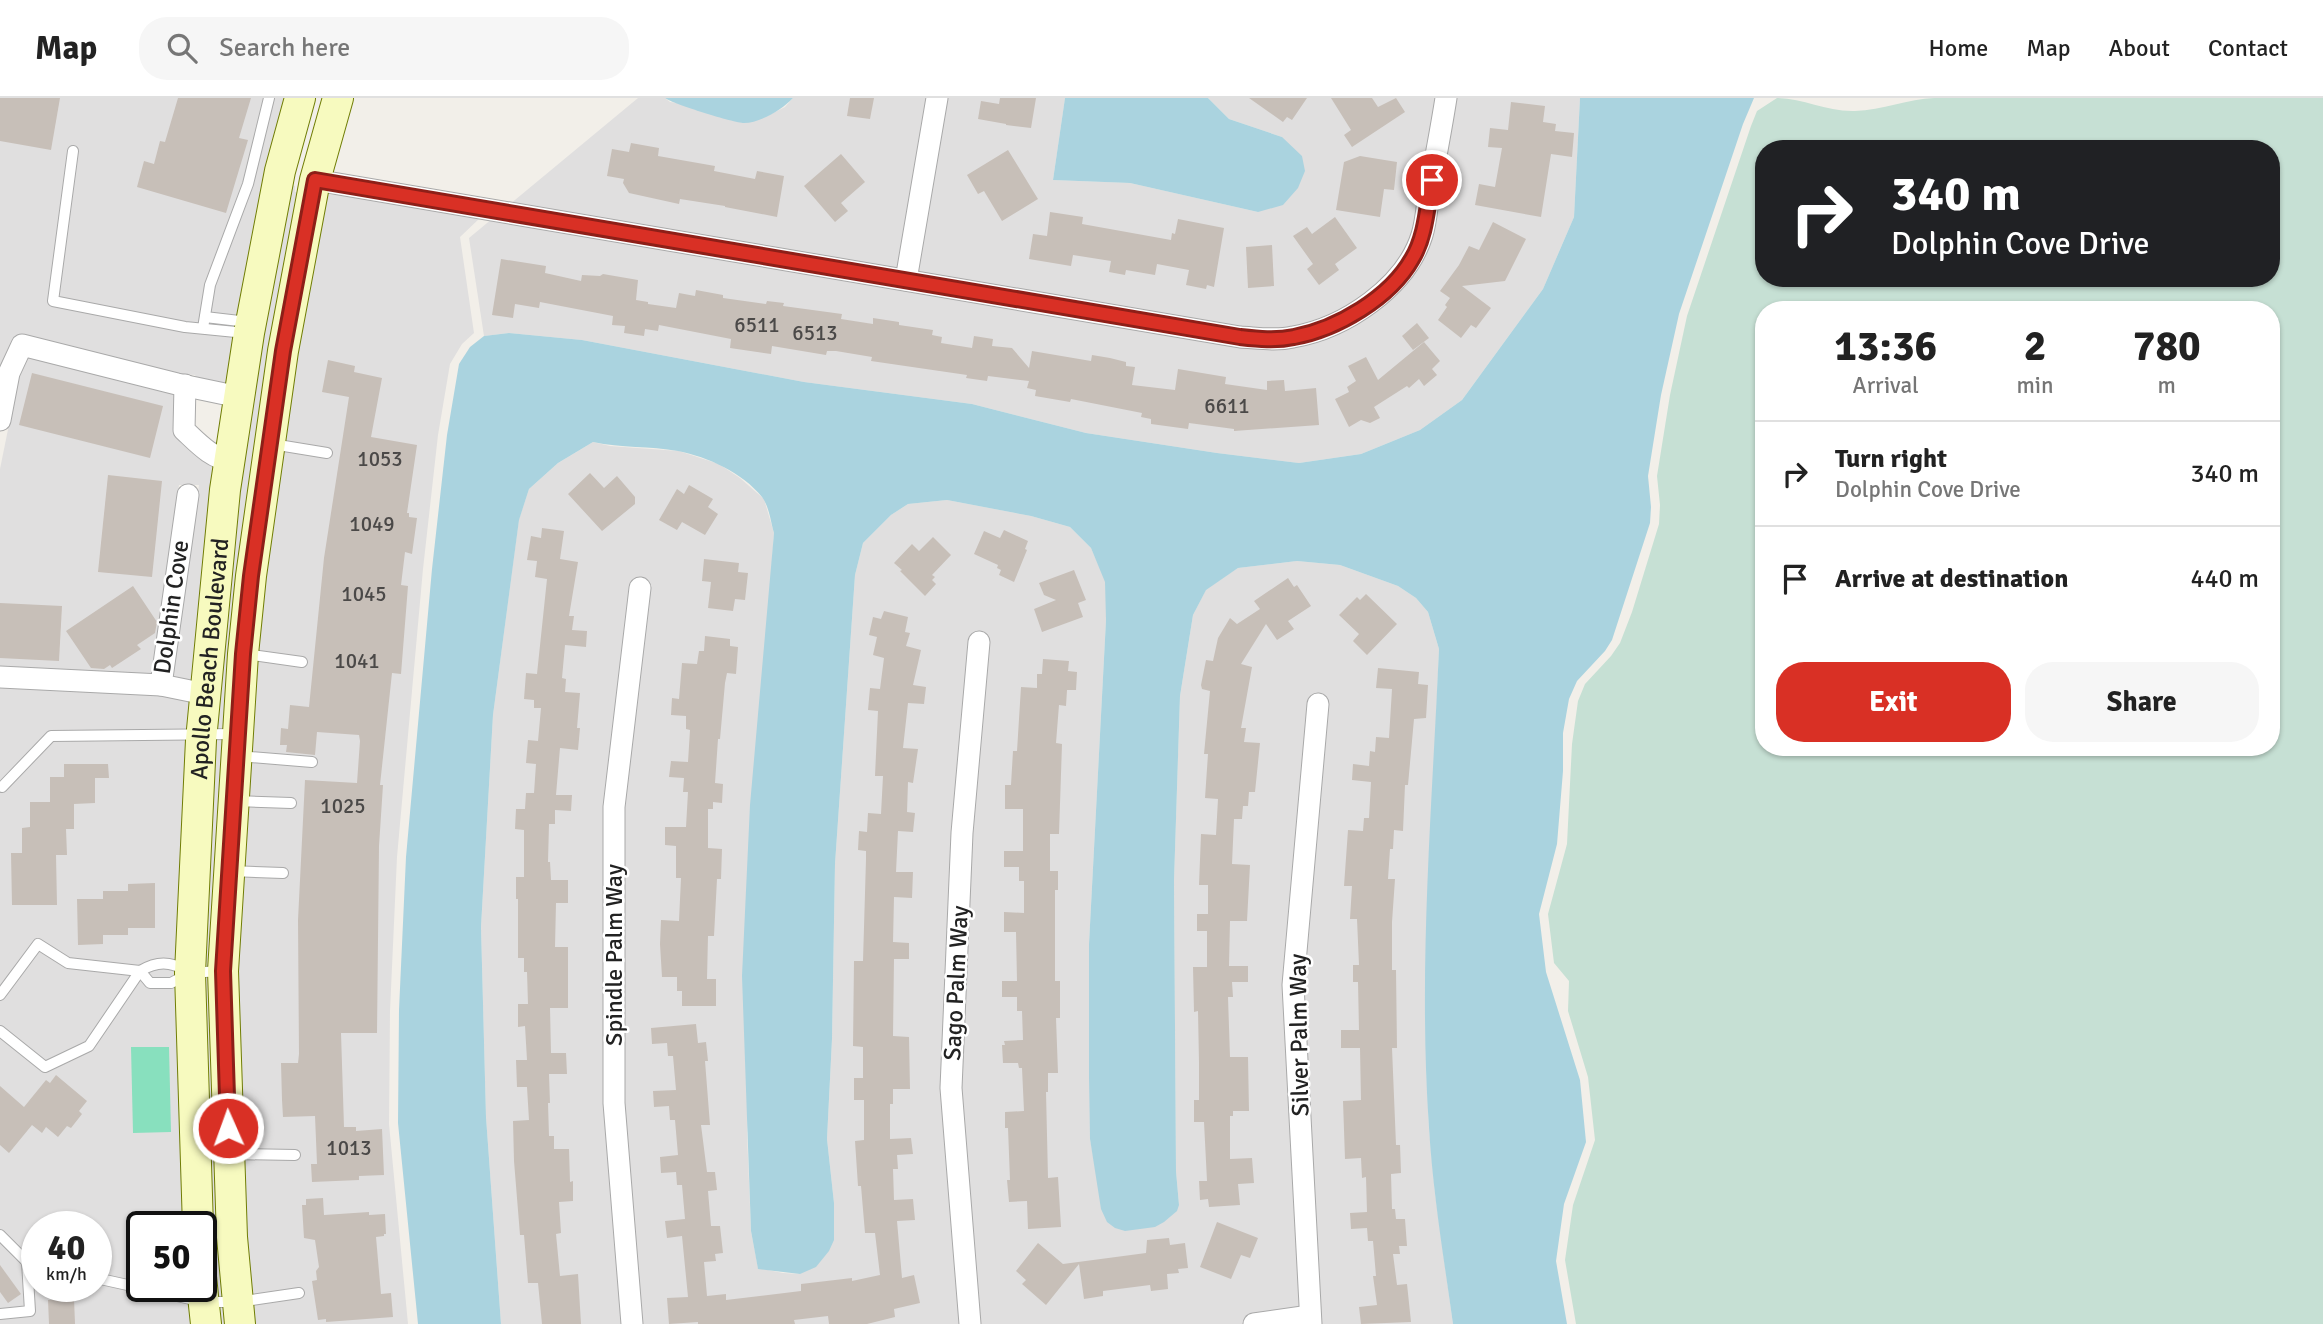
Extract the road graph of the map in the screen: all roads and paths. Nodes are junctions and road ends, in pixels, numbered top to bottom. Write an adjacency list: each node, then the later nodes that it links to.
1 (269, 98): 10 (lane)
2 (300, 98): 7 (main road, Apollo Beach Boulevard)
3 (338, 98): 8 (main road, Apollo Beach Boulevard)
4 (937, 98): 9 (street)
5 (1446, 98): 9 (street)
6 (73, 151): 10 (lane)
7 (280, 171): 8 (main road); 11 (main road, Apollo Beach Boulevard)
8 (315, 180): 9 (street); 15 (main road, Apollo Beach Boulevard)
9 (906, 280)
10 (204, 323): 11 (lane)
11 (250, 328): 13 (main road, Apollo Beach Boulevard)
12 (181, 385): 13 (street); 14 (street); 17 (street)
13 (239, 397): 17 (main road, Apollo Beach Boulevard)
14 (0, 420)
15 (270, 443): 16 (lane); 21 (main road, Apollo Beach Boulevard)
16 (327, 453)
17 (230, 460): 25 (main road, Apollo Beach Boulevard)
18 (188, 495): 24 (street, Dolphin Cove)
19 (640, 588): 51 (street, Spindle Palm Way)
20 (979, 642): 52 (street, Sago Palm Way)
21 (243, 654): 22 (lane); 28 (main road, Apollo Beach Boulevard)
22 (302, 662)
23 (0, 677): 24 (street, Dolphin Cove)
24 (161, 685): 25 (street)
25 (205, 694): 27 (main road, Apollo Beach Boulevard)
26 (1318, 704): 50 (street, Silver Palm Way)
27 (201, 735): 28 (lane); 30 (lane); 37 (main road, Apollo Beach Boulevard)
28 (237, 745): 29 (lane); 31 (main road, Apollo Beach Boulevard)
29 (312, 762)
30 (2, 787)
31 (234, 801): 32 (lane); 33 (main road, Apollo Beach Boulevard)
32 (291, 803)
33 (229, 871): 34 (lane); 36 (main road, Apollo Beach Boulevard)
34 (283, 873)
35 (140, 971): 37 (lane); 37 (lane); 38 (lane); 39 (lane)
36 (223, 971): 37 (lane); 40 (main road, Apollo Beach Boulevard)
37 (190, 973): 42 (main road, Apollo Beach Boulevard)
38 (0, 995)
39 (0, 1031)
40 (229, 1154): 41 (lane); 48 (main road, Apollo Beach Boulevard)
41 (295, 1155)
42 (197, 1211)
43 (0, 1235): 44 (lane)
44 (21, 1253)
45 (299, 1293): 48 (lane)
46 (30, 1302): 49 (lane)
47 (207, 1302): 48 (lane)
48 (239, 1313)
49 (0, 1314)
50 (1310, 1320): 53 (street)
51 (632, 1324)
52 (970, 1324)
53 (1254, 1324)

